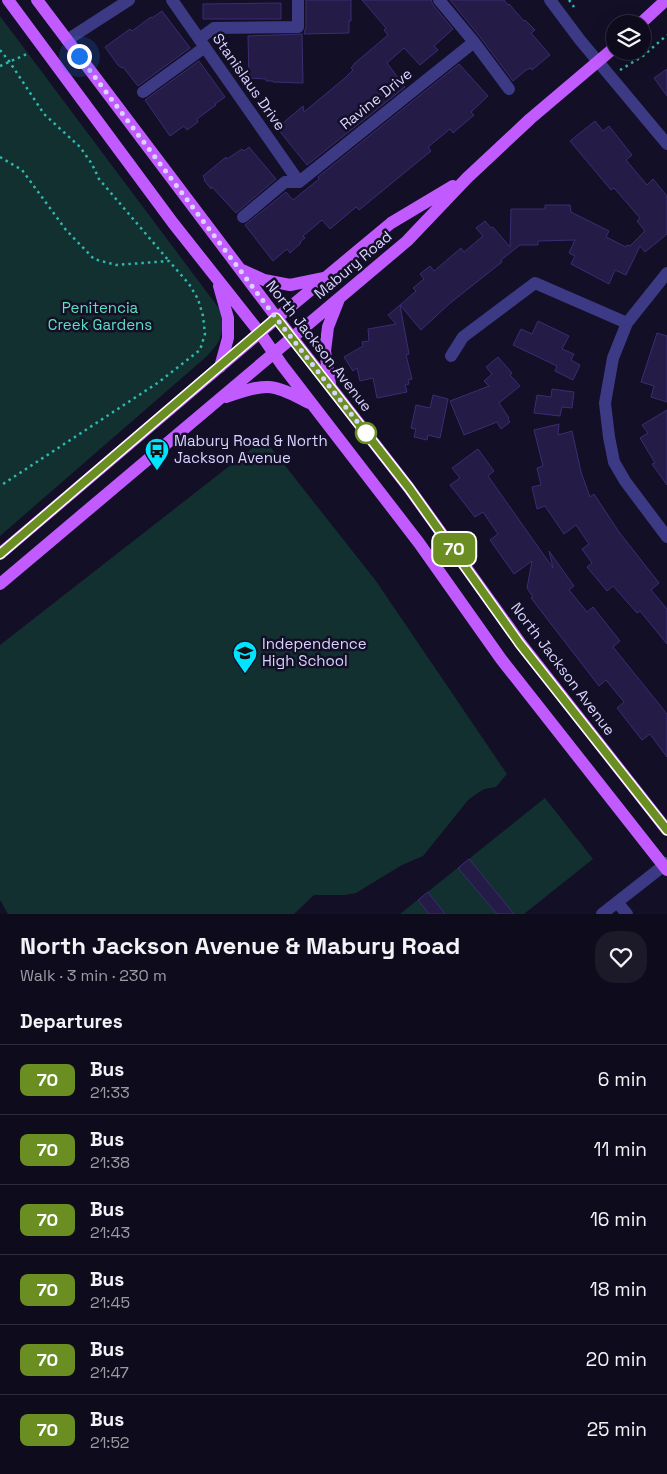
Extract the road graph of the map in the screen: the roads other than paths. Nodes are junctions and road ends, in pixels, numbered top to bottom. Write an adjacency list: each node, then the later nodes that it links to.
1 (8, 0): 23 (main road)
2 (37, 0): 10 (main road, North Jackson Avenue)
3 (129, 0): 10 (street)
4 (172, 0): 12 (street, Stanislaus Drive)
5 (298, 0): 12 (street)
6 (439, 0): 11 (street)
7 (666, 0): 9 (main road)
8 (555, 2): 14 (street)
9 (650, 15)
10 (67, 40): 21 (main road, North Jackson Avenue)
11 (474, 42): 15 (street); 19 (street, Ravine Drive)
12 (202, 43): 16 (street); 19 (street, Stanislaus Drive)
13 (606, 55): 14 (main road, Mabury Road)
14 (599, 62): 17 (street); 18 (main road, Mabury Road)
15 (509, 89)
16 (142, 92)
17 (667, 144)
18 (468, 178): 24 (main road, Mabury Road); 25 (main road, Mabury Road)
19 (299, 182): 20 (street)
20 (243, 217)
21 (240, 270): 24 (main road); 26 (main road, North Jackson Avenue)
22 (667, 273): 27 (street)
23 (217, 278): 28 (main road); 32 (main road)
24 (326, 278): 26 (main road, Mabury Road)
25 (340, 297): 29 (main road, Mabury Road); 33 (main road)
26 (276, 318): 28 (main road, Mabury Road); 29 (main road, North Jackson Avenue)
27 (627, 323): 31 (street); 36 (street)
28 (260, 333): 30 (main road); 32 (main road, Mabury Road)
29 (292, 337): 30 (main road, Mabury Road); 33 (main road, North Jackson Avenue)
30 (273, 353): 34 (main road, Mabury Road); 35 (main road)
31 (451, 356)
32 (220, 367): 37 (main road, Mabury Road)
33 (330, 386): 39 (main road, North Jackson Avenue)
34 (220, 398): 35 (main road); 38 (main road, Mabury Road)
35 (314, 405): 40 (main road)
36 (667, 537)
37 (0, 554)
38 (0, 584)
39 (667, 830)
40 (666, 866): 41 (street)
41 (617, 902): 42 (street); 43 (street)
42 (602, 914)
43 (627, 914)

